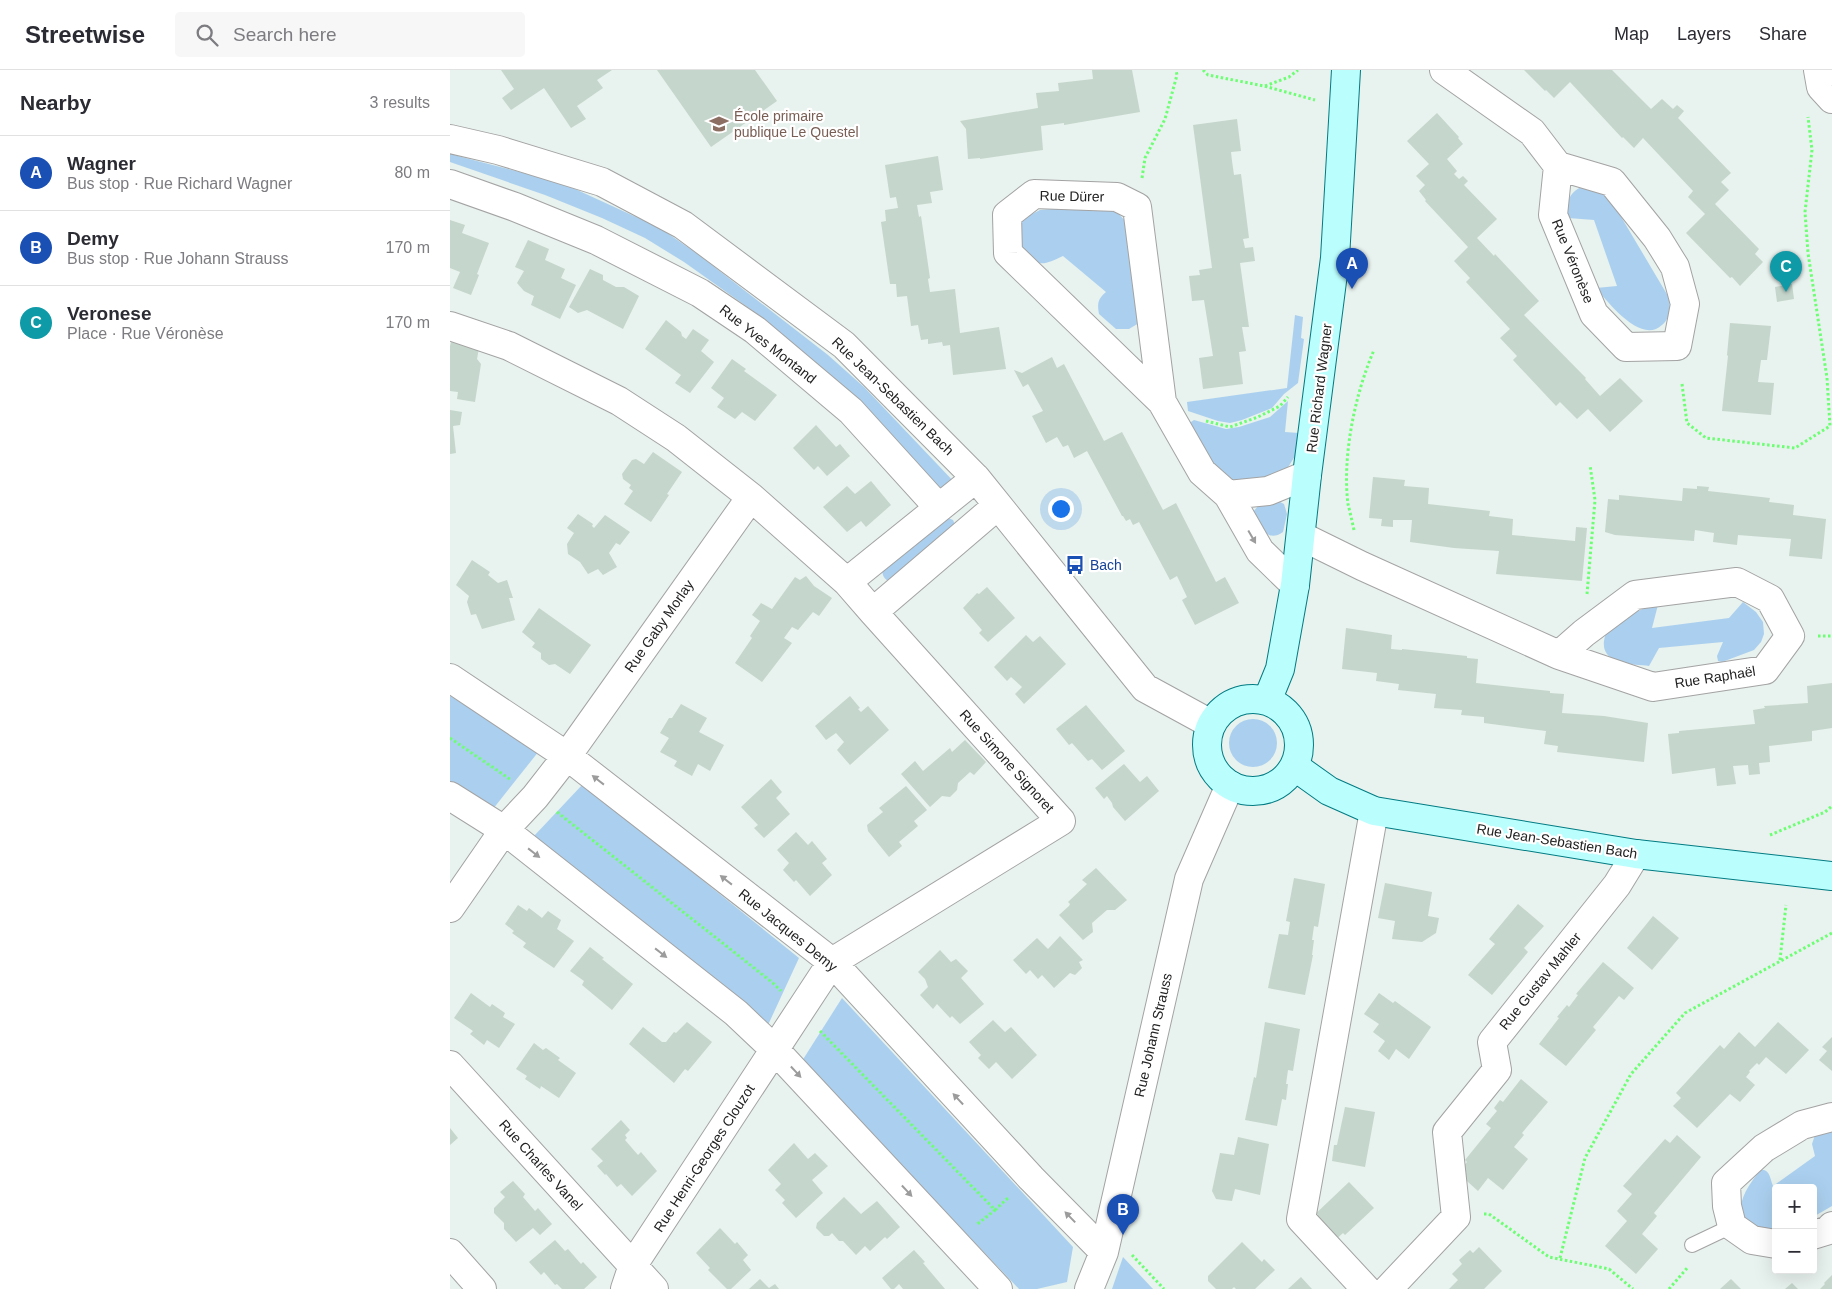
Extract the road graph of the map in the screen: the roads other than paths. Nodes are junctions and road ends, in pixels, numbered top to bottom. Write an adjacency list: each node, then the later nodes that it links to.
1 (1346, 70): 10 (street, Rue Richard Wagner)
2 (1444, 70): 6 (street)
3 (1818, 70): 4 (street)
4 (1832, 99)
5 (450, 139): 11 (street, Rue Jean-Sebastien Bach)
6 (1558, 166): 6 (street, Rue Véronèse)
7 (450, 184): 15 (street, Rue Yves Montand)
8 (450, 326): 13 (street)
9 (1168, 412): 9 (street, Rue Dürer); 12 (street, Rue Dürer)
10 (1307, 475): 12 (street); 16 (street, Rue Richard Wagner)
11 (976, 478): 14 (street, Rue Jean-Sebastien Bach); 15 (street)
12 (1228, 495): 18 (street, Rue Dürer, one-way to 18)
13 (752, 497): 17 (street); 24 (street, Rue Gaby Morlay)
14 (997, 506): 19 (street); 23 (street, Rue Jean-Sebastien Bach)
15 (939, 508): 17 (street)
16 (1301, 536): 18 (street, Rue Richard Wagner); 20 (street, Rue Raphaël)
17 (847, 582): 19 (street, Rue Simone Signoret)
18 (1296, 585): 22 (street, Rue Richard Wagner)
19 (873, 612): 33 (street, Rue Simone Signoret)
20 (1560, 655): 20 (street, Rue Raphaël)
21 (450, 678): 24 (street, Rue Jacques Demy)
22 (1266, 701): 23 (street); 25 (street)
23 (1211, 724): 26 (street)
24 (567, 756): 29 (street, Rue Gaby Morlay); 33 (street, Rue Jacques Demy, one-way to 24)
25 (1294, 766): 26 (street); 28 (street, Rue Jean-Sebastien Bach)
26 (1230, 785): 41 (street, Rue Johann Strauss)
27 (450, 796): 29 (street)
28 (1374, 811): 30 (street, Rue Jean-Sebastien Bach); 49 (street)
29 (504, 830): 32 (street); 34 (street, one-way to 34)
30 (1636, 854): 31 (street, Rue Jean-Sebastien Bach); 50 (street, Rue Gustav Mahler)
31 (1832, 876)
32 (450, 908)
33 (832, 962): 34 (street, Rue Henri-Georges Clouzot); 41 (street, Rue Jacques Demy, one-way to 33)
34 (775, 1050): 44 (street, Rue Henri-Georges Clouzot); 47 (street, one-way to 47)
35 (450, 1066): 44 (street, Rue Charles Vanel)
36 (1832, 1117): 37 (street)
37 (1732, 1226): 40 (street); 42 (lane)
38 (1832, 1226): 39 (street)
39 (1817, 1234)
40 (1772, 1243)
41 (1106, 1244): 48 (street, Rue Johann Strauss)
42 (1692, 1245)
43 (450, 1253): 45 (street)
44 (629, 1277): 46 (street, Rue Charles Vanel)
45 (482, 1289)
46 (654, 1289)
47 (998, 1289)
48 (1088, 1289)
49 (1366, 1289)
50 (1388, 1289)

